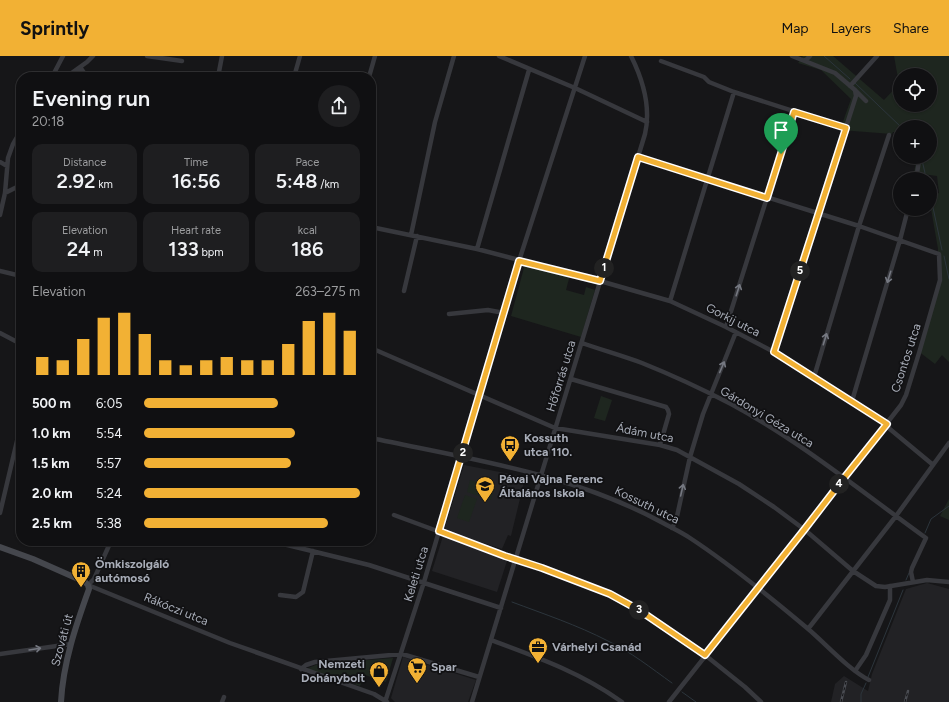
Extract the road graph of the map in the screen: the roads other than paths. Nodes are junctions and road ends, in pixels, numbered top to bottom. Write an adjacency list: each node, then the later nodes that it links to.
1 (62, 56): 19 (street)
2 (93, 56): 17 (street)
3 (147, 56): 14 (street)
4 (222, 56): 22 (street)
5 (300, 56): 23 (street)
6 (375, 56): 24 (street)
7 (454, 56): 47 (street)
8 (499, 56): 18 (street)
9 (585, 56): 26 (street, Keleti utca)
10 (631, 56): 31 (street, Hőforrás utca)
11 (792, 56): 16 (street)
12 (810, 56): 16 (street)
13 (877, 56): 25 (street)
14 (182, 61)
15 (661, 61): 28 (street)
16 (806, 61): 25 (street)
17 (80, 67): 20 (street); 21 (street)
18 (529, 70): 26 (street); 50 (street)
19 (54, 72)
20 (73, 72)
21 (84, 72)
22 (219, 72)
23 (295, 72)
24 (370, 72)
25 (850, 86): 27 (street)
26 (575, 88): 31 (street); 51 (street, Keleti utca)
27 (855, 90): 29 (street); 32 (street)
28 (734, 92): 30 (street); 38 (street)
29 (866, 100)
30 (794, 112): 32 (street); 41 (street)
31 (648, 122): 35 (street, Hőforrás utca)
32 (846, 128): 42 (street)
33 (889, 135): 45 (street)
34 (16, 140): 37 (street)
35 (638, 157): 38 (street); 54 (street, Hőforrás utca)
36 (0, 162): 37 (street)
37 (7, 166): 40 (street)
38 (707, 178): 41 (street); 56 (street)
39 (16, 188): 40 (street)
40 (5, 193): 43 (street)
41 (767, 198): 42 (street); 59 (street, one-way to 41)
42 (818, 214): 45 (street); 65 (street)
43 (0, 215)
44 (906, 216): 49 (street)
45 (859, 226): 49 (street); 66 (street, one-way to 45)
46 (376, 228): 47 (street, Gorkij utca)
47 (411, 235): 48 (street, Gorkij utca)
48 (417, 236): 50 (street, Gorkij utca); 55 (street)
49 (900, 240): 70 (street, one-way to 70); 71 (street, Csontos utca)
50 (477, 250): 51 (street, Gorkij utca)
51 (519, 261): 54 (street, Gorkij utca); 57 (street, Keleti utca)
52 (0, 271): 53 (street)
53 (16, 275)
54 (600, 281): 56 (street, Gorkij utca); 63 (street, Hőforrás utca)
55 (404, 291)
56 (670, 301): 59 (street, Gorkij utca)
57 (504, 313): 58 (street); 69 (street, Keleti utca)
58 (449, 314)
59 (726, 327): 60 (street, Gorkij utca)
60 (736, 332): 65 (street, Gorkij utca); 68 (street, one-way to 60)
61 (0, 333): 62 (street)
62 (16, 341)
63 (582, 343): 67 (street, Hőforrás utca); 68 (street, Gárdonyi Géza utca)
64 (376, 350): 69 (street, Ádám utca)
65 (774, 352): 66 (street, Gorkij utca)
66 (814, 377): 70 (street, Gorkij utca)
67 (571, 379): 72 (street, Hőforrás utca); 76 (street)
68 (710, 394): 78 (street); 81 (street, Gárdonyi Géza utca)
69 (479, 396): 72 (street, Ádám utca); 77 (street, Keleti utca)
70 (852, 401): 71 (street, Gorkij utca)
71 (886, 424): 79 (street, Gorkij utca); 81 (street, Csontos utca)
72 (556, 428): 76 (street, Ádám utca); 80 (street, Hőforrás utca)
73 (376, 439): 77 (street, Kossuth utca)
74 (949, 443): 79 (street)
75 (16, 445): 82 (street)
76 (660, 445): 78 (street, Ádám utca)
77 (461, 457): 80 (street, Kossuth utca); 87 (street, Keleti utca)
78 (690, 457): 85 (street, one-way to 78); 86 (street, Ádám utca)
79 (932, 464): 84 (street)
80 (541, 475): 85 (street, Kossuth utca); 92 (street, Hőforrás utca)
81 (844, 478): 84 (street, Gárdonyi Géza utca); 86 (street, Csontos utca)
82 (0, 512)
83 (394, 515): 87 (street)
84 (896, 516): 93 (street); 95 (street, Gárdonyi Géza utca)
85 (672, 528): 99 (street, Kossuth utca)
86 (804, 530): 93 (street, Ádám utca); 99 (street, Csontos utca)
87 (439, 531): 92 (street); 94 (street, Keleti utca)
88 (109, 546): 97 (street)
89 (292, 546): 91 (street)
90 (0, 547): 97 (main road, Rákóczi utca)
91 (313, 551): 94 (street); 100 (street)
92 (516, 560): 101 (street, Hőforrás utca); 107 (street)
93 (853, 571): 98 (street, Ádám utca); 102 (street)
94 (424, 582): 101 (street); 106 (street, Keleti utca)
95 (913, 582): 96 (street, Ádám utca); 98 (street, Ádám utca)
96 (949, 582)
97 (88, 585): 104 (main road, Szováti út); 108 (street, Rákóczi utca)
98 (890, 586): 109 (street)
99 (758, 587): 102 (street, Kossuth utca); 107 (street, Csontos utca)
100 (280, 595)
101 (501, 608): 103 (street, Hőforrás utca)
102 (808, 629): 109 (street, Kossuth utca)
103 (491, 640): 110 (street, Hőforrás utca); 117 (street)
104 (70, 644): 105 (street, one-way to 104); 113 (main road, Szováti út)
105 (0, 654)
106 (402, 654): 108 (street); 110 (street); 115 (street, Keleti utca)
107 (705, 655): 118 (street, Csontos utca); 119 (street)
108 (301, 669): 115 (street, Rákóczi utca)
109 (855, 671): 111 (street, Kossuth utca)
110 (480, 677): 116 (street, Hőforrás utca)
111 (869, 680)
112 (224, 697): 114 (street)
113 (61, 702)
114 (222, 702)
115 (386, 702)
116 (472, 702)
117 (622, 702)
118 (669, 702)
119 (761, 702)

